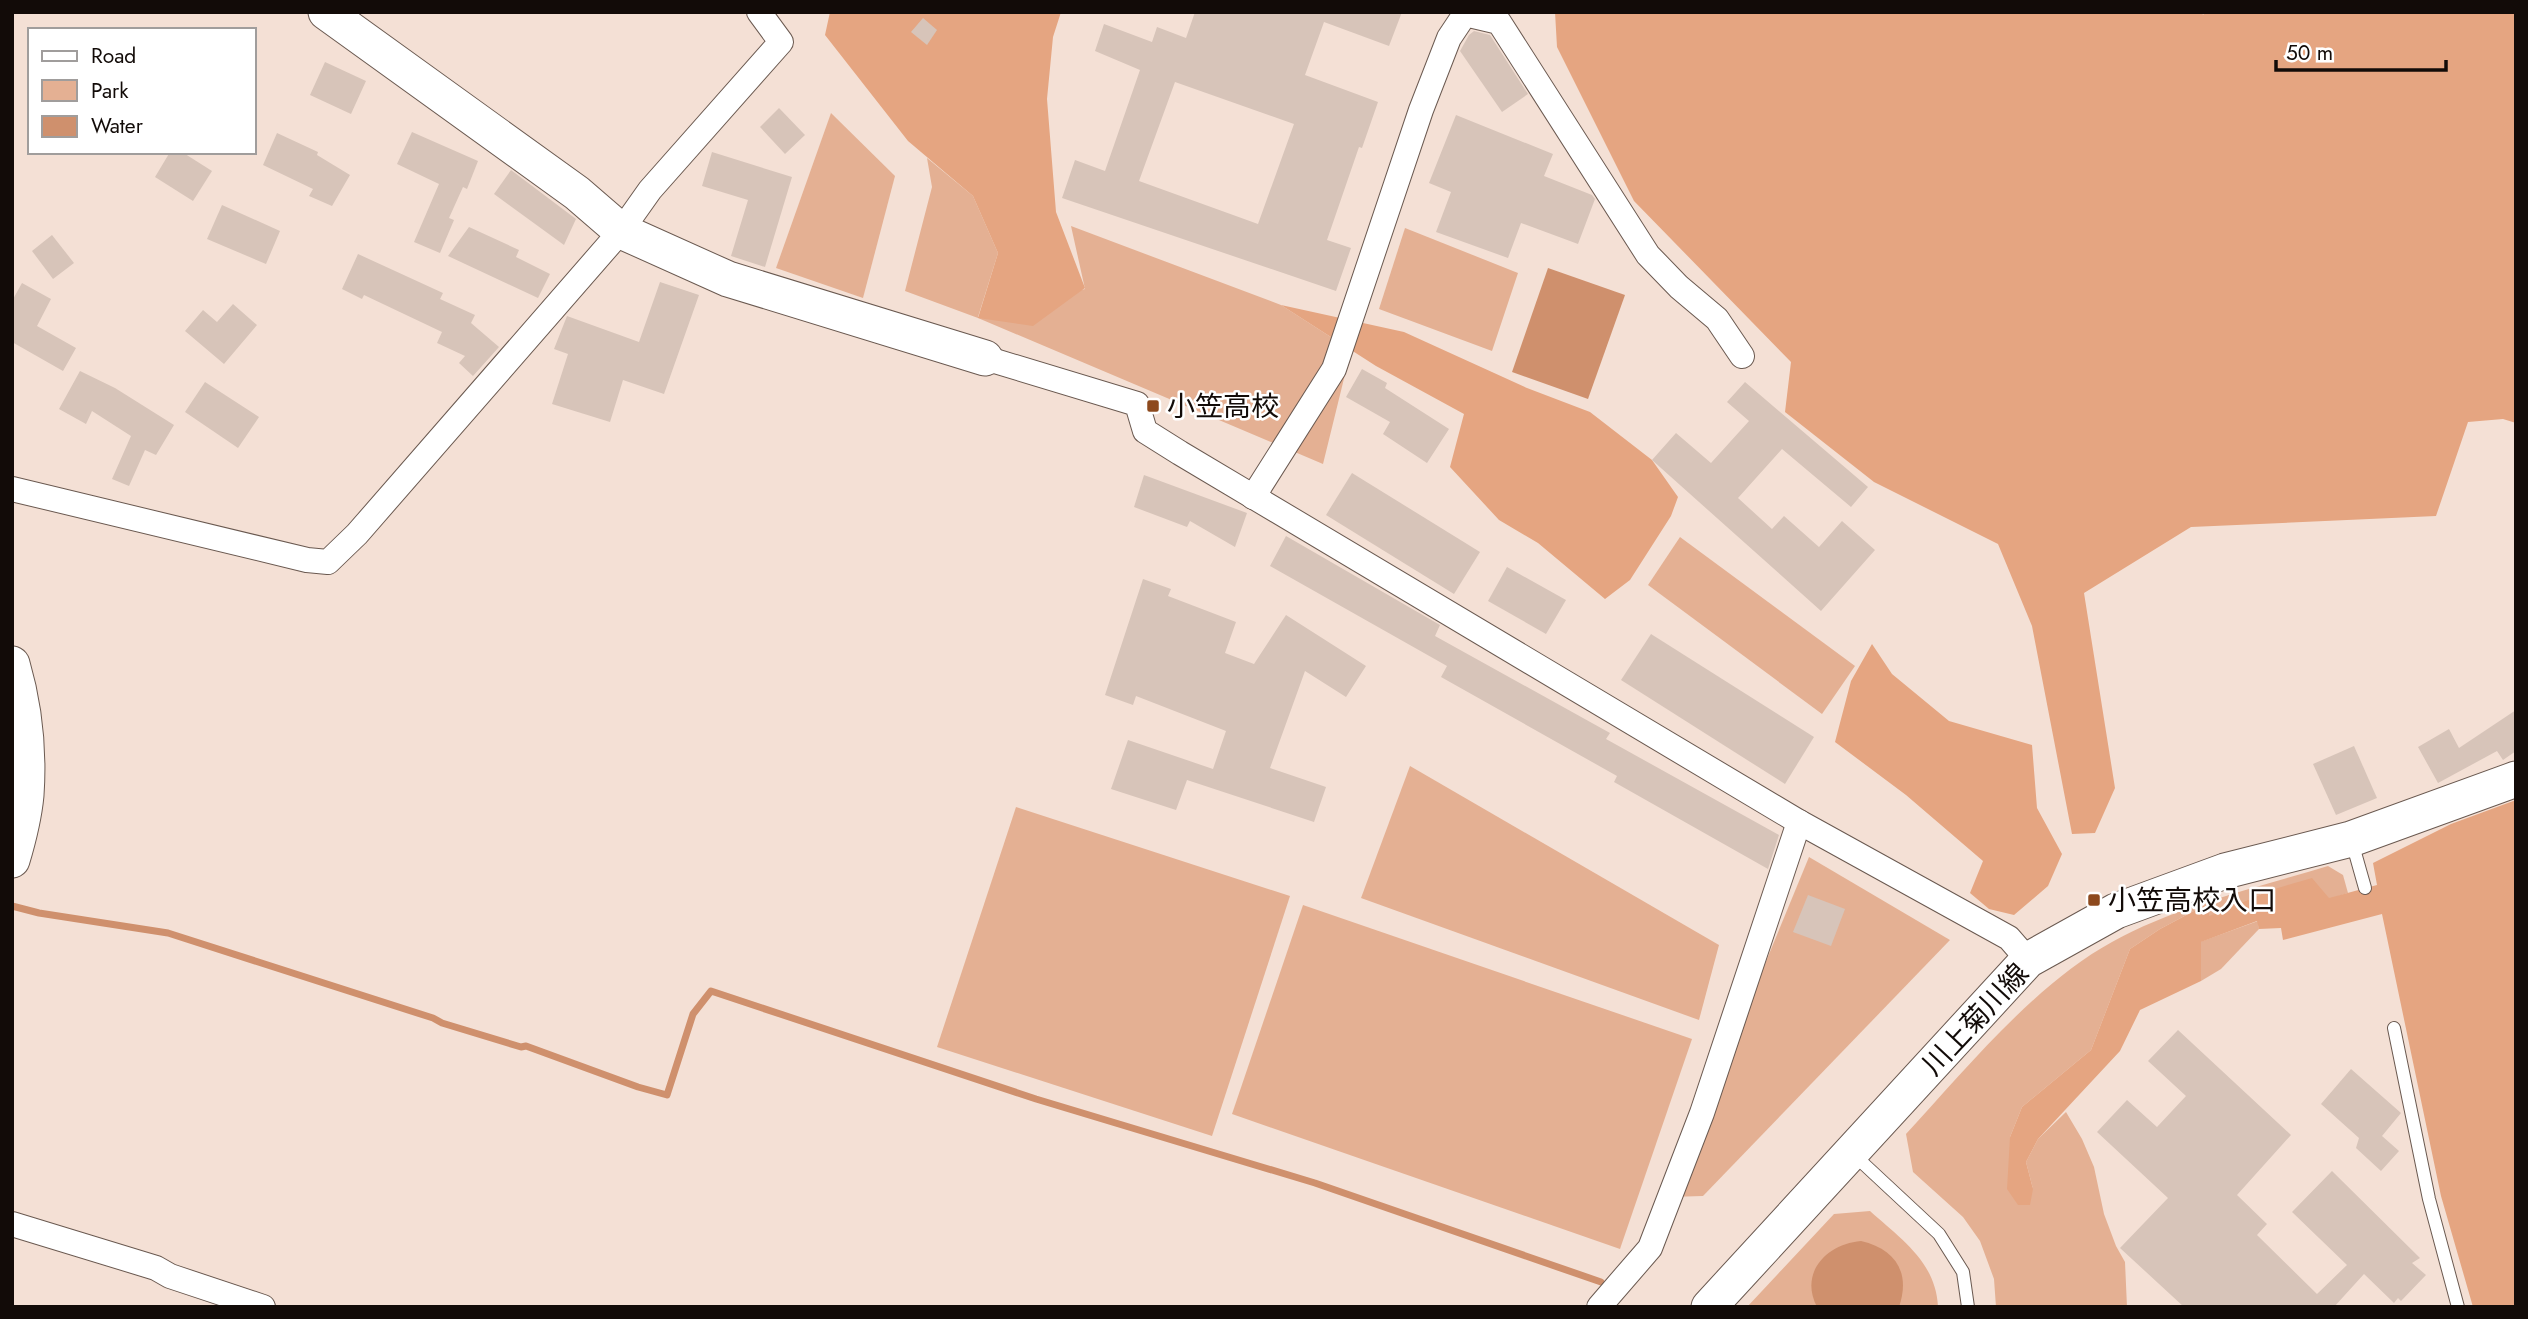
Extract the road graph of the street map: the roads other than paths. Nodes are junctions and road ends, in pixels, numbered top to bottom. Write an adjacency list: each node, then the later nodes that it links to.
1 (327, 12): 3 (main road)
2 (759, 12): 3 (street)
3 (621, 231): 5 (main road); 6 (street)
4 (1742, 356): 7 (street)
5 (985, 358): 7 (street)
6 (12, 489)
7 (1254, 497): 10 (street)
8 (12, 664): 12 (main road)
9 (2516, 779): 11 (main road, 川上菊川線)
10 (1799, 822): 14 (street); 19 (street)
11 (2351, 839): 13 (lane); 14 (main road, 川上菊川線)
12 (12, 860)
13 (2365, 888)
14 (2028, 960): 16 (main road, 川上菊川線)
15 (2395, 1028): 22 (lane)
16 (1852, 1153): 20 (main road, 川上菊川線); 21 (lane)
17 (12, 1224): 18 (street)
18 (263, 1307)
19 (1600, 1307)
20 (1709, 1307)
21 (1968, 1307)
22 (2458, 1307)

